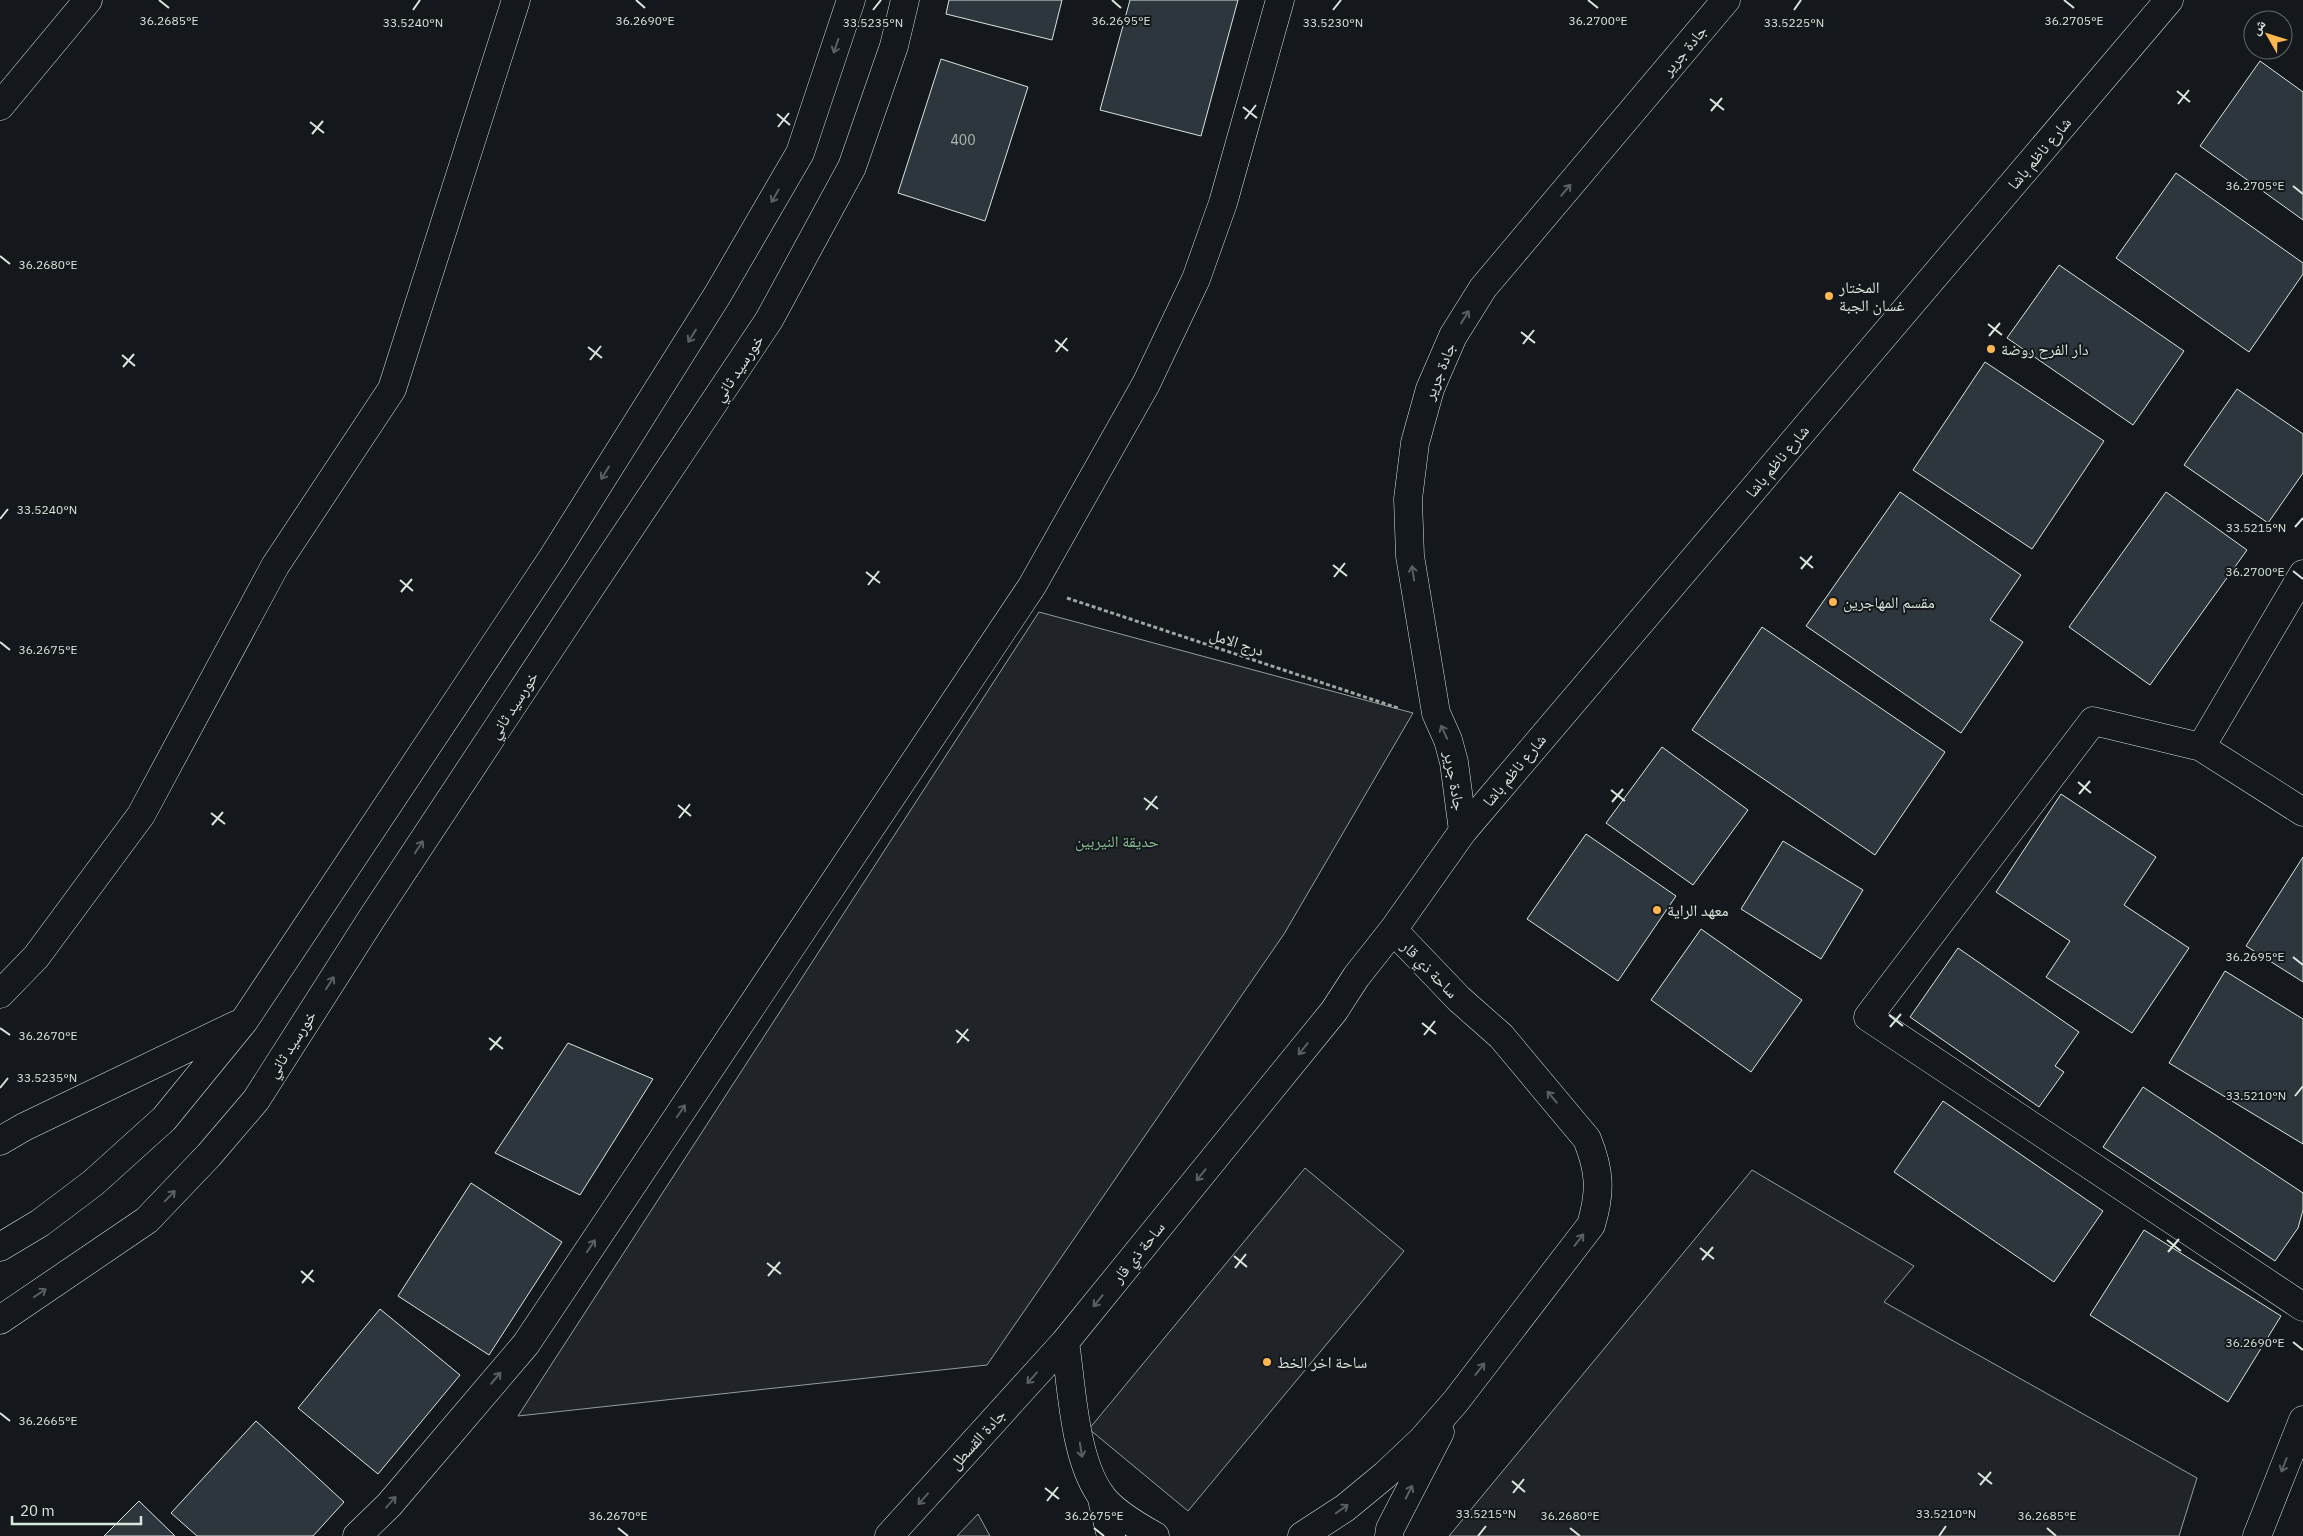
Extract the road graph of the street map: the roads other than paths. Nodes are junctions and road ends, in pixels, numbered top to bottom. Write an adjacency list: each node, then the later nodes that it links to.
1 (88, 0): 8 (street)
2 (516, 0): 14 (street)
3 (851, 0): 15 (street, one-way to 15)
4 (904, 0): 19 (street, خورسيد ثاني, one-way to 4)
5 (1280, 0): 24 (street, one-way to 5)
6 (1726, 0): 12 (street, جادة جرير, one-way to 6)
7 (2170, 0): 12 (street, شارع ناظم باشا)
8 (0, 106)
9 (2303, 574): 10 (street)
10 (2201, 747): 11 (street); 18 (street)
11 (2303, 812)
12 (1463, 831): 13 (street, شارع ناظم باشا)
13 (1393, 930): 20 (street, ساحة ذي قار, one-way to 20); 21 (street, ساحة ذي قار, one-way to 13)
14 (0, 994)
15 (244, 1021): 16 (street); 17 (street)
16 (0, 1141)
17 (0, 1247)
18 (2303, 1307)
19 (0, 1320)
20 (1064, 1342): 23 (street, one-way to 23); 25 (street, جادة القسطل, one-way to 25)
21 (1456, 1401): 28 (street, ساحة ذي قار, one-way to 21); 29 (street, one-way to 21)
22 (2303, 1420): 30 (street, one-way to 30)
23 (1100, 1495): 26 (street); 27 (street)
24 (357, 1536)
25 (889, 1536)
26 (1111, 1536)
27 (1155, 1536)
28 (1302, 1536)
29 (1389, 1536)
30 (2257, 1536)

